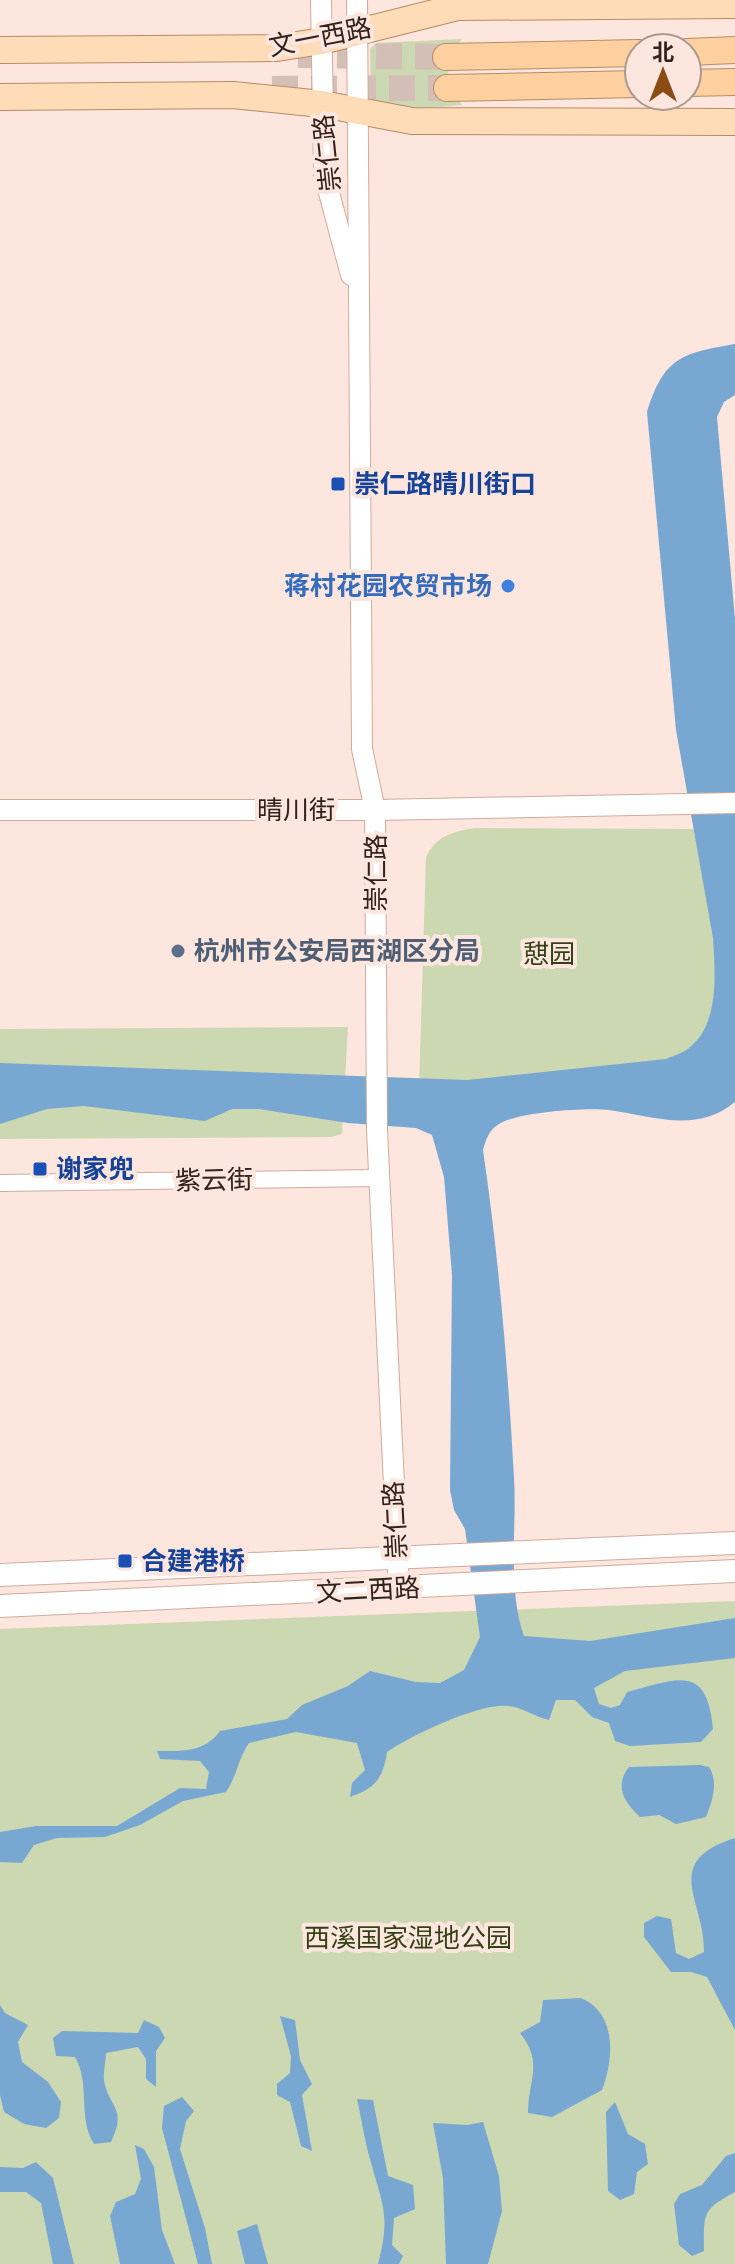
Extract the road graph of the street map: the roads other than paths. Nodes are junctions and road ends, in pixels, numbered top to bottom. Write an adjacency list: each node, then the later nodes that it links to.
1 (321, 0): 5 (street, 崇仁路)
2 (357, 0): 4 (street, 崇仁路)
3 (735, 5): 4 (main road, 文一西路)
4 (358, 30): 5 (main road, 文一西路); 17 (street, 崇仁路)
5 (322, 41): 6 (main road, 文一西路); 16 (street, 崇仁路)
6 (0, 50)
7 (735, 50): 8 (highway)
8 (703, 51)
9 (623, 53): 10 (highway)
10 (446, 57)
11 (735, 82): 12 (highway)
12 (703, 83)
13 (623, 84): 14 (highway)
14 (447, 88)
15 (0, 97): 16 (main road, 文一西路)
16 (322, 104): 17 (main road, 文一西路); 19 (street, 崇仁路)
17 (360, 112): 18 (main road, 文一西路); 19 (street, 崇仁路)
18 (735, 122)
19 (359, 302): 22 (street, 崇仁路)
20 (735, 803): 22 (street, 晴川街)
21 (0, 810): 22 (street, 晴川街)
22 (375, 810): 23 (street, 崇仁路)
23 (379, 1178): 24 (street, 紫云街); 26 (street, 崇仁路)
24 (0, 1183)
25 (735, 1543): 26 (main road, 文二西路)
26 (396, 1559): 28 (main road, 文二西路); 29 (street, 崇仁路)
27 (735, 1571): 29 (main road, 文二西路)
28 (0, 1575)
29 (399, 1589): 30 (main road, 文二西路)
30 (0, 1606)

